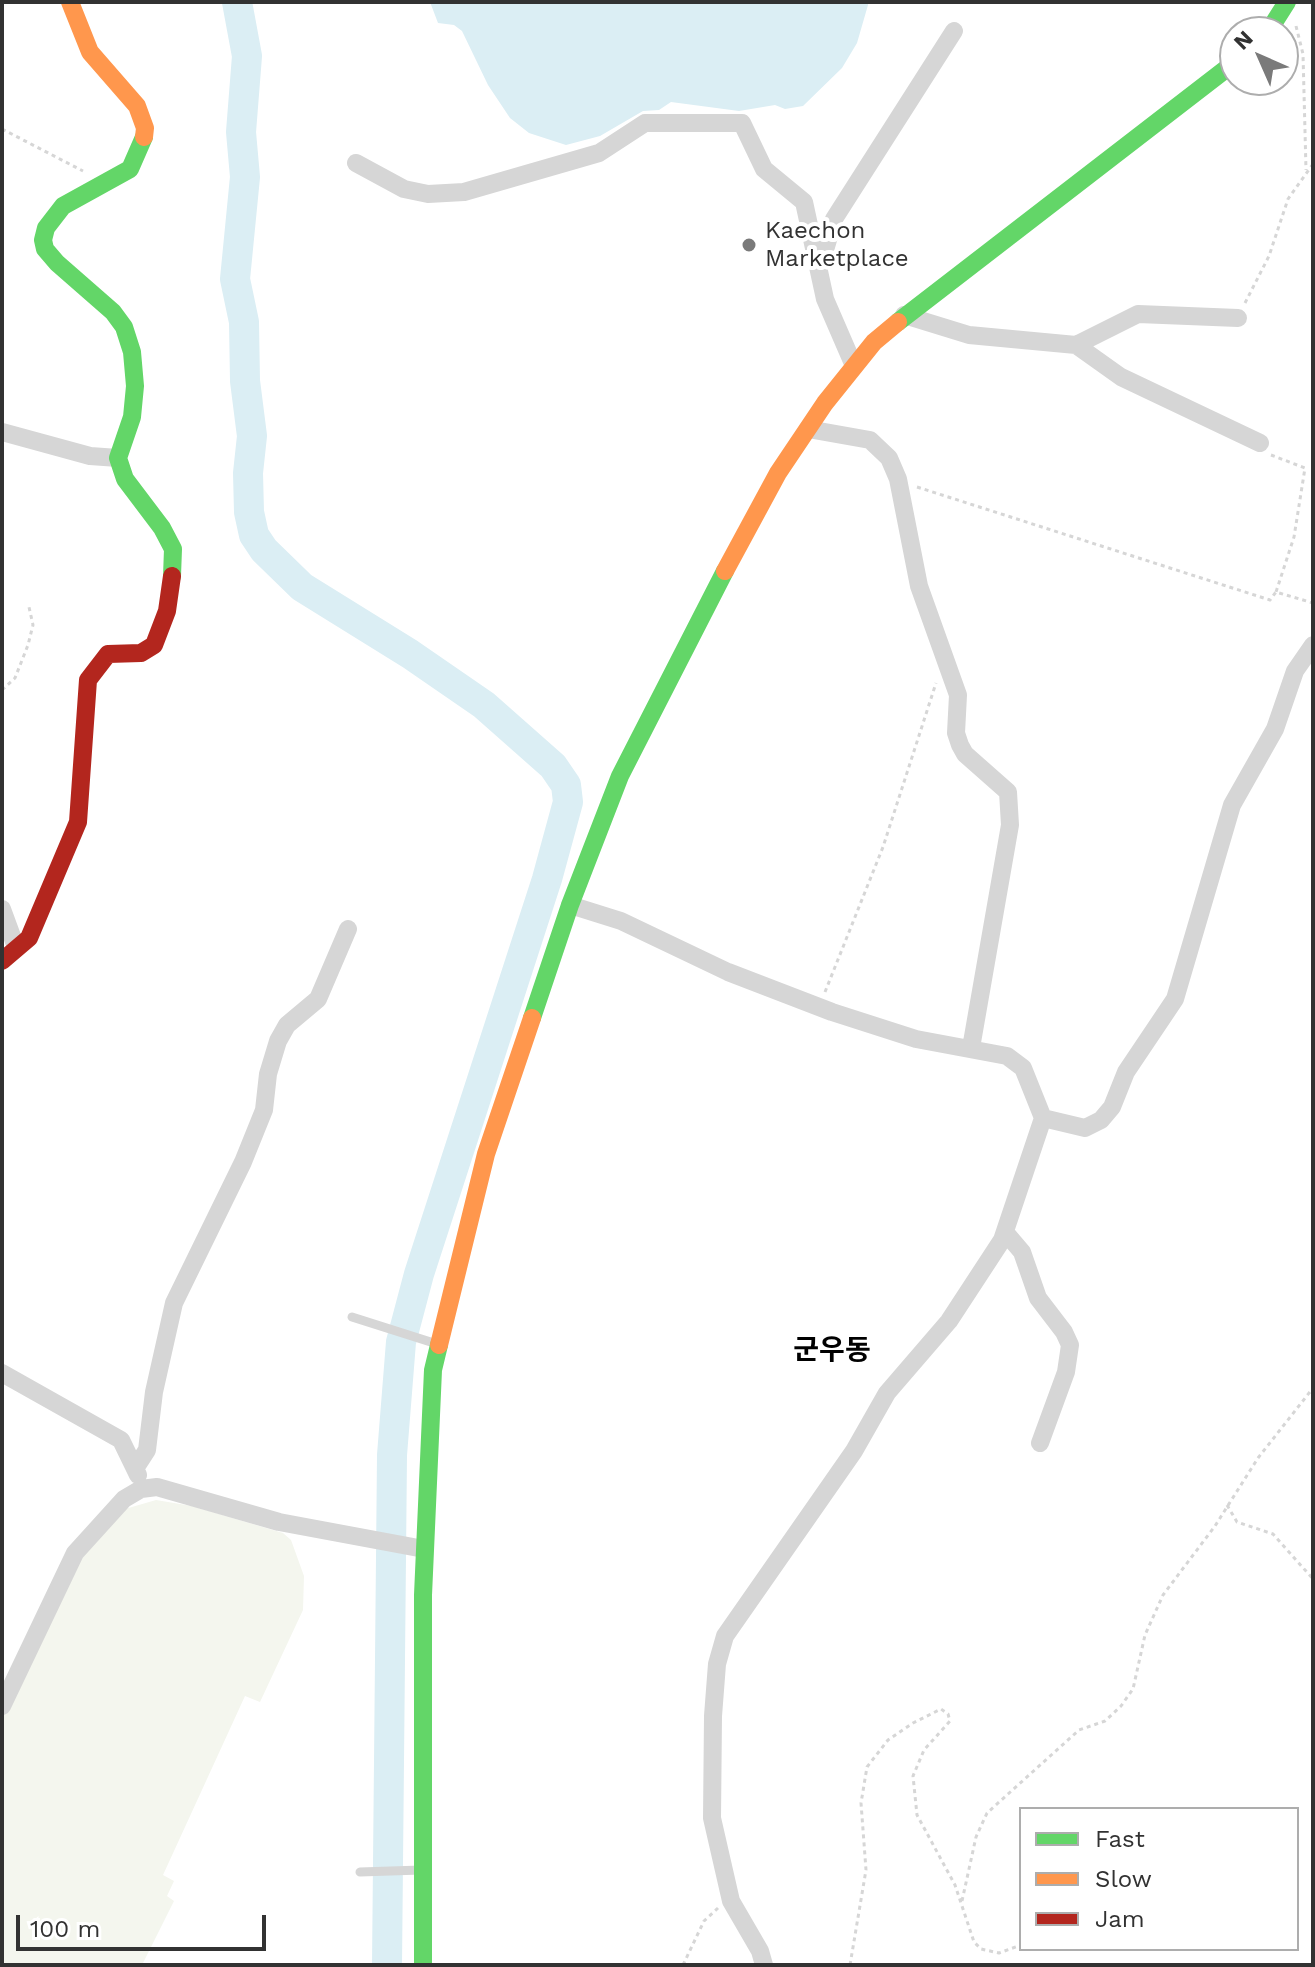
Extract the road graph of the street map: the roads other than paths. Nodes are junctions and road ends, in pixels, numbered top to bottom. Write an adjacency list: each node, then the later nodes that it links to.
1 (70, 2): 13 (street)
2 (954, 31): 5 (street)
3 (1219, 74): 6 (street)
4 (356, 163): 5 (street)
5 (820, 271): 9 (street)
6 (904, 315): 8 (street); 9 (street)
7 (1238, 318): 8 (street)
8 (1076, 345): 12 (street)
9 (854, 366): 10 (street)
10 (808, 429): 15 (street); 20 (street)
11 (2, 432): 13 (street)
12 (1260, 443)
13 (118, 458): 18 (street)
14 (1313, 645): 21 (street)
15 (570, 905): 20 (street); 24 (street)
16 (2, 909): 18 (street)
17 (348, 929): 27 (street)
18 (16, 947): 19 (street)
19 (2, 961)
20 (971, 1048): 21 (street)
21 (1043, 1118): 22 (street)
22 (1005, 1232): 26 (street); 34 (street)
23 (352, 1317): 24 (lane)
24 (429, 1342): 29 (street)
25 (2, 1373): 27 (street)
26 (1040, 1443)
27 (136, 1467): 28 (street)
28 (141, 1489): 29 (street); 30 (street)
29 (416, 1548): 31 (street)
30 (2, 1706)
31 (423, 1870): 32 (lane); 33 (street)
32 (360, 1872)
33 (423, 1965)
34 (764, 1965)

